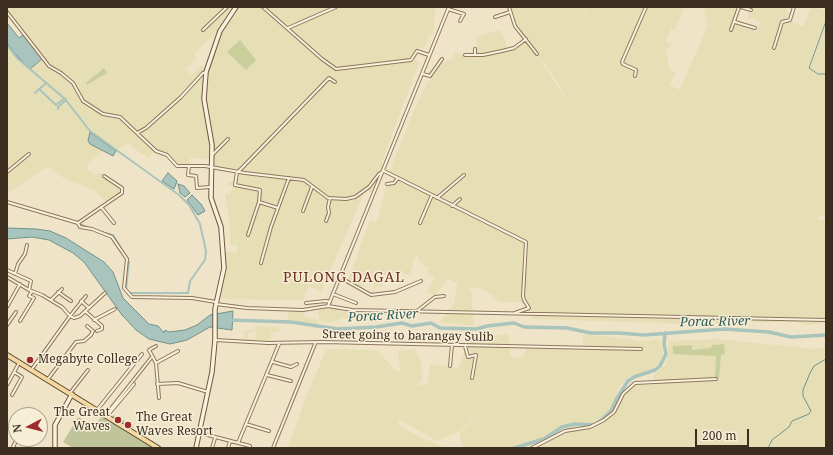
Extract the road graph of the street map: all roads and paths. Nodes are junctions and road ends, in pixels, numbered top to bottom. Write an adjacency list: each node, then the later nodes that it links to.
1 (227, 7): 18 (street)
2 (236, 7): 28 (street)
3 (263, 7): 16 (street)
4 (336, 7): 16 (street)
5 (509, 7): 12 (street)
6 (646, 7): 30 (street)
7 (740, 7): 10 (street); 15 (street)
8 (794, 7): 21 (street)
9 (448, 8): 14 (street); 24 (street)
10 (751, 10)
11 (7, 12): 32 (street)
12 (510, 12): 13 (street); 20 (street)
13 (495, 17)
14 (460, 21)
15 (734, 22): 17 (street); 19 (street)
16 (288, 28): 24 (street)
17 (755, 28)
18 (203, 30)
19 (731, 30)
20 (526, 39): 23 (street); 26 (street)
21 (774, 48)
22 (475, 49): 26 (street)
23 (537, 54)
24 (429, 55): 29 (street)
25 (465, 55): 26 (street)
26 (476, 55)
27 (442, 59): 29 (street)
28 (206, 72): 32 (street); 35 (street)
29 (422, 74): 38 (street)
30 (635, 76)
31 (335, 82): 40 (street)
32 (137, 133): 36 (street)
33 (228, 139): 35 (street)
34 (29, 154): 39 (street)
35 (211, 156): 37 (street)
36 (189, 166): 37 (street); 46 (street)
37 (210, 167): 40 (street); 46 (street)
38 (384, 171): 44 (street); 49 (street); 68 (street)
39 (7, 172)
40 (238, 172): 43 (street); 53 (street)
41 (464, 174): 50 (street)
42 (104, 176): 55 (street)
43 (289, 178): 47 (street); 56 (street)
44 (398, 178): 45 (street); 48 (street)
45 (387, 184)
46 (210, 187): 83 (street)
47 (312, 187): 49 (street); 57 (street)
48 (432, 195): 50 (street); 59 (street)
49 (330, 198): 58 (street)
50 (437, 198): 54 (street)
51 (460, 199): 54 (street)
52 (7, 202): 60 (street)
53 (259, 202): 56 (street); 62 (street)
54 (452, 206): 92 (street)
55 (101, 207): 60 (street); 61 (street)
56 (278, 208): 64 (street)
57 (303, 212)
58 (326, 221)
59 (420, 222)
60 (78, 223): 83 (street)
61 (114, 223)
62 (248, 235)
63 (27, 245): 66 (street)
64 (261, 263)
65 (7, 270): 66 (street)
66 (15, 274): 72 (street)
67 (7, 278): 70 (street)
68 (340, 278): 69 (street); 75 (street)
69 (421, 281)
70 (20, 284): 72 (street); 86 (street)
71 (62, 289): 73 (street)
72 (30, 291): 78 (street); 96 (street)
73 (58, 292): 78 (street); 79 (street)
74 (105, 293): 87 (street)
75 (334, 294): 81 (street); 82 (street)
76 (86, 296): 80 (street)
77 (444, 296): 90 (street)
78 (52, 300): 93 (street)
79 (71, 301)
80 (81, 302): 87 (street); 93 (street)
81 (330, 302): 84 (street); 85 (street)
82 (356, 302)
83 (217, 303): 85 (street); 100 (street)
84 (306, 303)
85 (328, 306): 90 (street)
86 (7, 307)
87 (89, 308): 89 (street)
88 (115, 309): 94 (street)
89 (85, 311): 93 (street); 94 (street)
90 (416, 311): 92 (street)
91 (16, 312): 97 (street)
92 (515, 313): 95 (street)
93 (70, 316): 116 (street)
94 (94, 320): 99 (street)
95 (826, 320)
96 (20, 321)
97 (7, 325)
98 (87, 326): 122 (street)
99 (97, 331)
100 (215, 340): 101 (street, Street going to barangay Sulib); 127 (street)
101 (279, 344): 102 (street, Street going to barangay Sulib); 112 (street)
102 (315, 344): 103 (street, Street going to barangay Sulib); 145 (street)
103 (452, 345): 104 (street, Street going to barangay Sulib); 115 (street)
104 (465, 345): 106 (street, Street going to barangay Sulib); 120 (street)
105 (156, 346): 113 (street)
106 (641, 349)
107 (178, 351): 113 (street)
108 (142, 354): 131 (street)
109 (7, 355): 111 (main road)
110 (151, 358): 132 (street)
111 (19, 362): 116 (main road); 118 (street)
112 (273, 362): 114 (street); 119 (street)
113 (156, 364): 125 (street)
114 (297, 364)
115 (450, 366)
116 (31, 370): 122 (main road)
117 (88, 370): 128 (street)
118 (14, 372): 126 (street); 129 (street)
119 (267, 375): 123 (street); 133 (street)
120 (472, 378)
121 (716, 379): 146 (street)
122 (48, 380): 128 (main road)
123 (291, 381)
124 (134, 384): 132 (street)
125 (158, 384): 127 (street); 130 (street)
126 (7, 385)
127 (208, 392): 135 (street)
128 (71, 393): 131 (main road); 139 (street)
129 (12, 395)
130 (159, 398)
131 (97, 410): 132 (main road)
132 (106, 416): 140 (main road)
133 (246, 424): 134 (street); 138 (street)
134 (269, 432)
135 (200, 433): 136 (street); 141 (street)
136 (215, 437): 137 (street); 142 (street)
137 (230, 441): 138 (street); 143 (street)
138 (238, 443): 144 (street)
139 (55, 448)
140 (158, 448)
141 (196, 448)
142 (212, 448)
143 (228, 448)
144 (249, 448)
145 (273, 448)
146 (532, 448)

